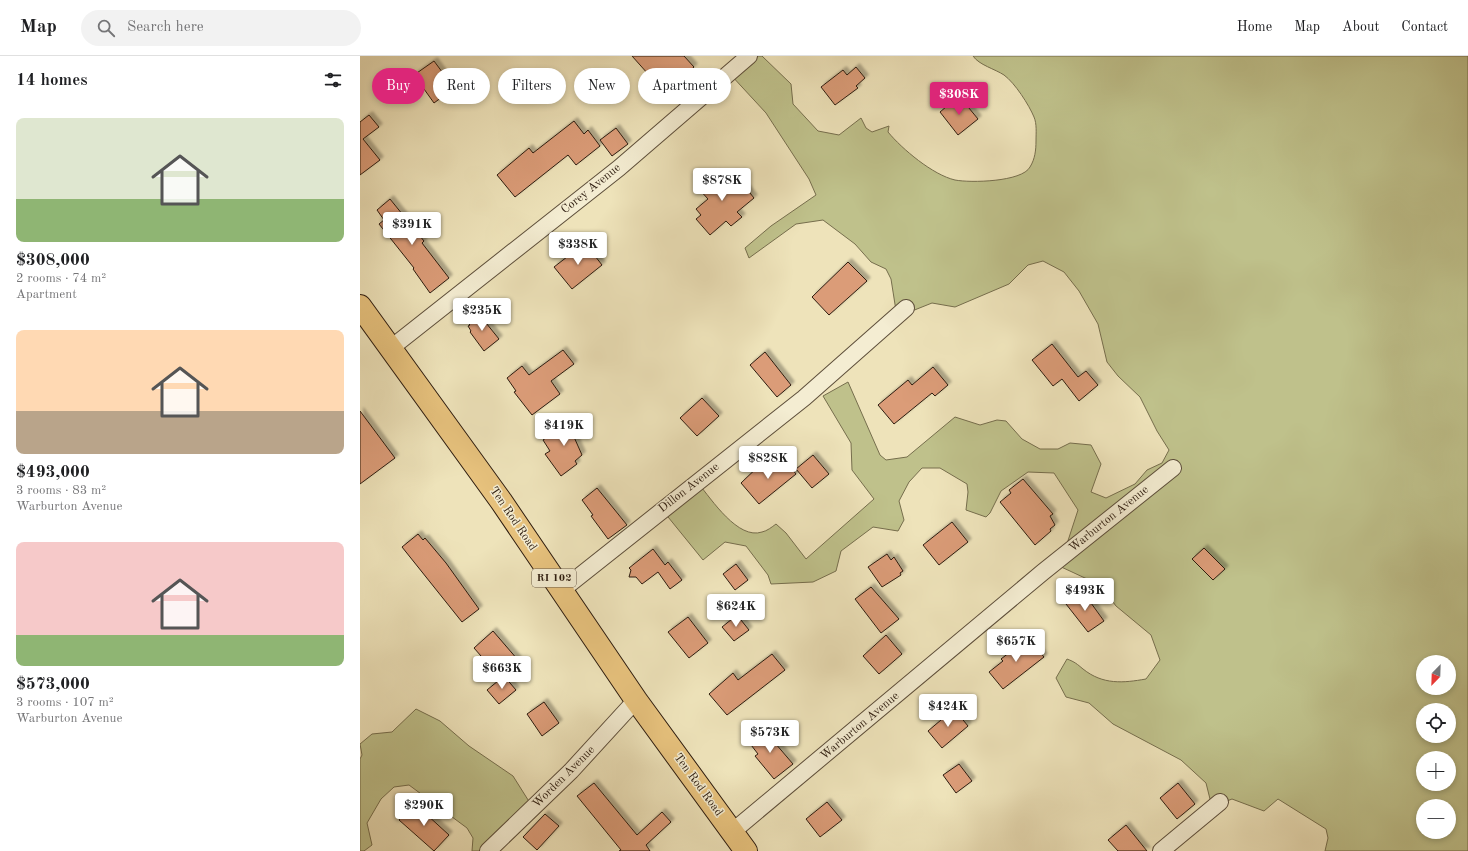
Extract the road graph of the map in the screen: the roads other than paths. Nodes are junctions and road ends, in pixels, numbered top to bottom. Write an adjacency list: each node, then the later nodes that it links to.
1 (742, 58): 4 (street, Corey Avenue)
2 (360, 306): 4 (main road, Ten Rod Road / RI 102)
3 (906, 308): 6 (street, Dillon Avenue)
4 (391, 348): 6 (main road, Ten Rod Road / RI 102)
5 (1173, 468): 9 (street, Warburton Avenue)
6 (562, 590): 7 (main road, Ten Rod Road / RI 102)
7 (636, 700): 9 (main road, Ten Rod Road / RI 102); 10 (street, Worden Avenue)
8 (1220, 802): 12 (street)
9 (732, 832): 11 (main road, Ten Rod Road / RI 102)
10 (488, 851)
11 (746, 851)
12 (1161, 851)

